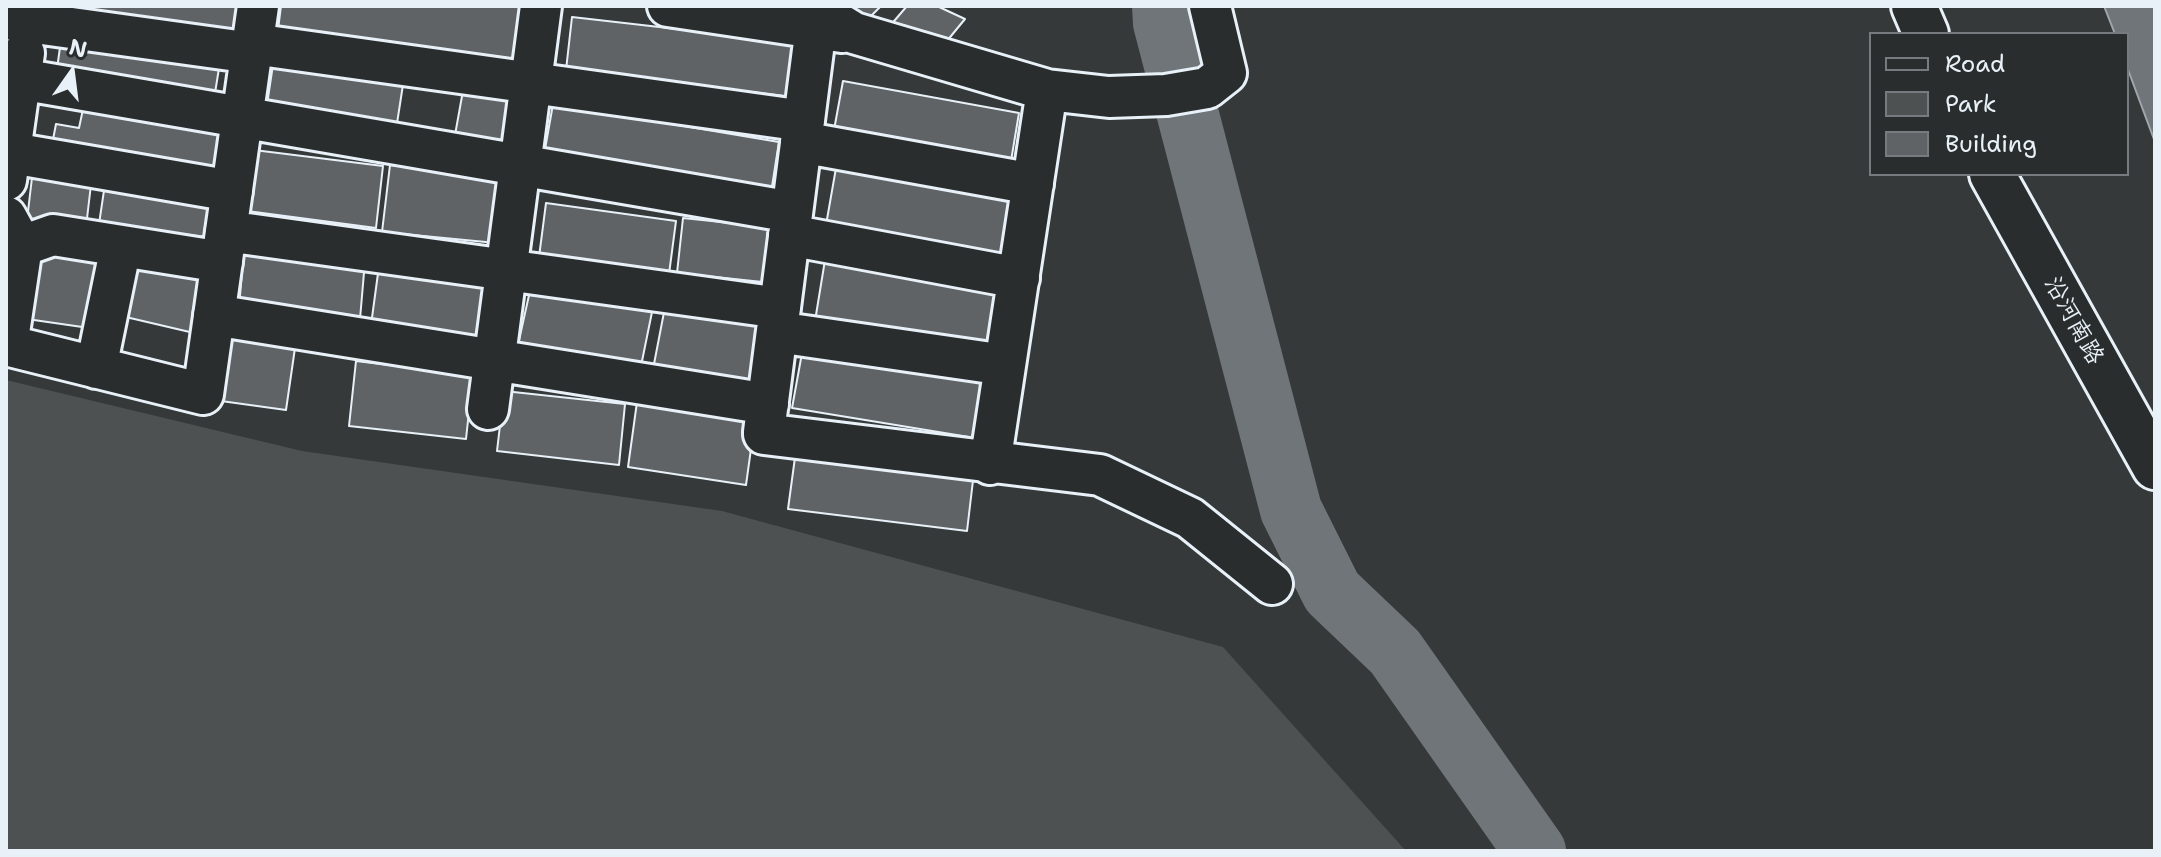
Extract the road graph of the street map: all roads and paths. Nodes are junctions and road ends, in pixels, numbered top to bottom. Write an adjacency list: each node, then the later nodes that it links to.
1 (541, 6): 10 (street)
2 (668, 6): 6 (street)
3 (1210, 6): 11 (street)
4 (1914, 6): 7 (main road)
5 (22, 16): 8 (street); 9 (street)
6 (824, 20): 11 (street); 13 (street)
7 (1925, 32)
8 (255, 34): 10 (street); 12 (street)
9 (20, 79): 12 (street); 14 (street)
10 (531, 83): 13 (street); 15 (street)
11 (1047, 90): 17 (street)
12 (243, 117): 15 (street); 18 (street)
13 (802, 132): 17 (street); 19 (street)
14 (7, 161): 18 (street)
15 (520, 166): 19 (street); 23 (street)
16 (1993, 176): 34 (main road, 沿河南路)
17 (1033, 184): 24 (street)
18 (232, 191): 22 (street)
19 (791, 224): 24 (street); 26 (street)
20 (14, 231): 21 (street); 27 (street)
21 (121, 246): 22 (street); 30 (street)
22 (224, 247): 23 (street); 25 (street)
23 (506, 270): 26 (street); 28 (street)
24 (1019, 278): 29 (street)
25 (214, 315): 28 (street); 30 (street)
26 (778, 320): 29 (street); 32 (street)
27 (6, 346): 30 (street)
28 (495, 360): 31 (street); 32 (street)
29 (1005, 365): 33 (street)
30 (96, 368)
31 (488, 409)
32 (765, 430): 33 (street)
33 (990, 464): 35 (street)
34 (2155, 467)
35 (1272, 584)

